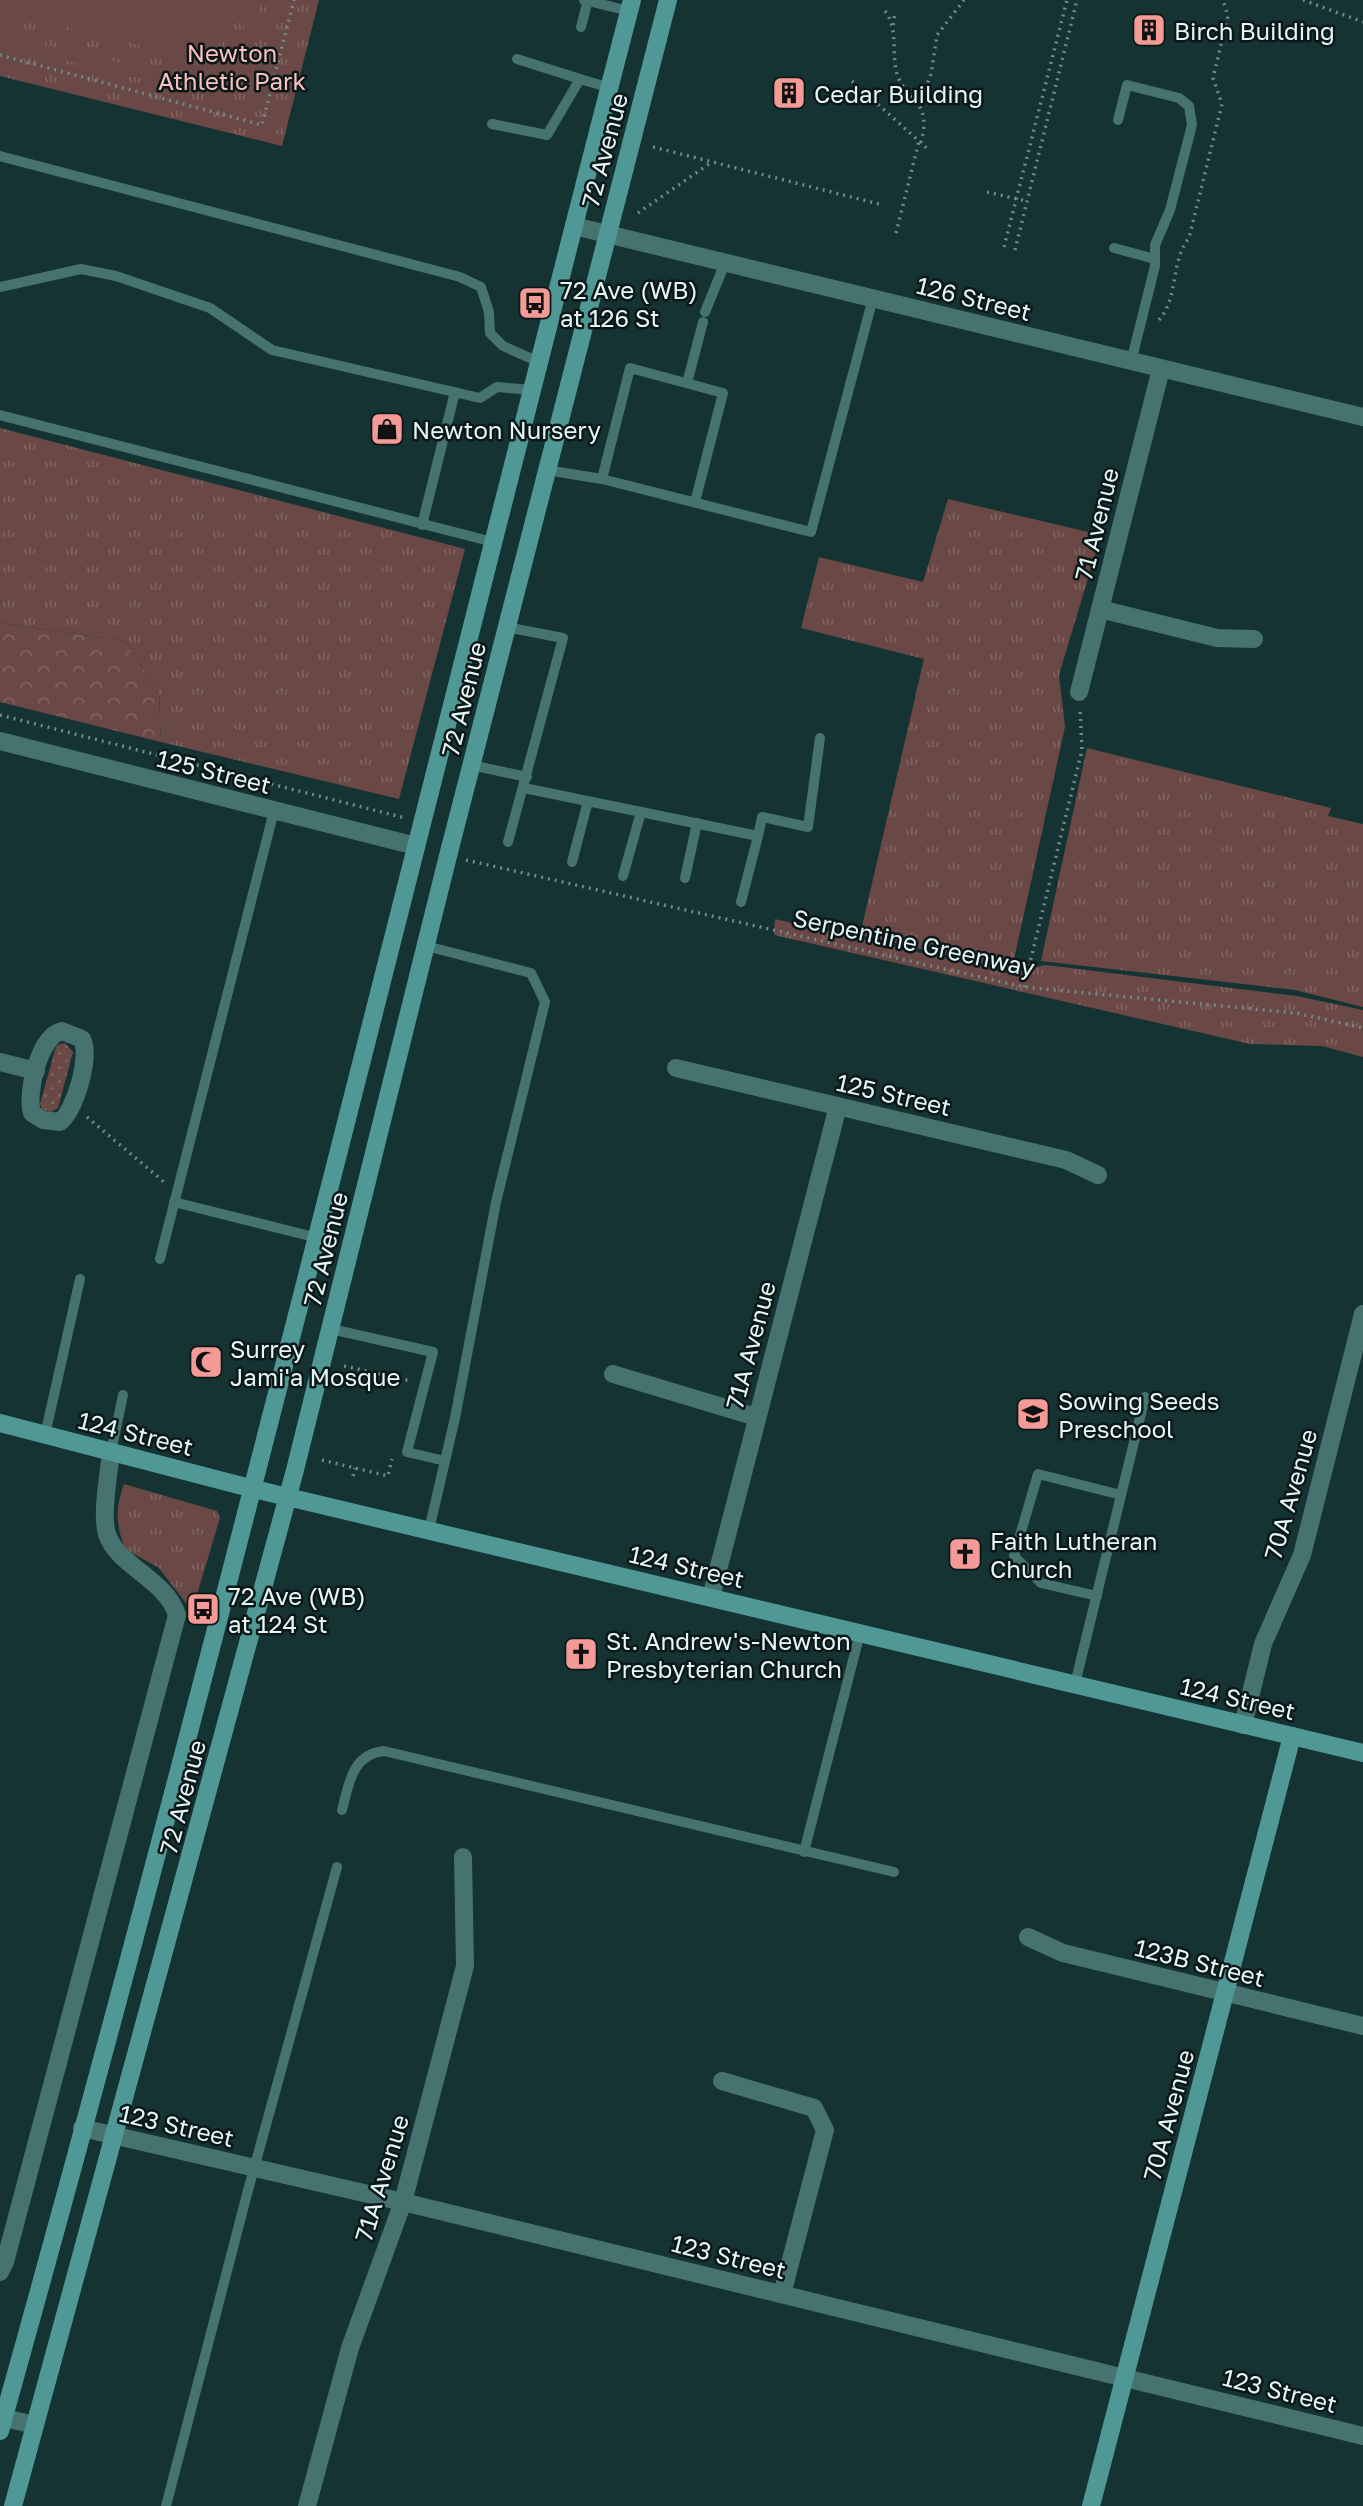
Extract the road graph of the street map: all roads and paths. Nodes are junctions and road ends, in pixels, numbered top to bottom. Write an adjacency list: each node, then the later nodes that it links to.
1 (294, 0): 15 (path)
2 (586, 0): 9 (lane); 13 (lane)
3 (668, 0): 34 (main road, 72 Avenue)
4 (964, 0): 20 (path)
5 (1068, 0): 29 (path)
6 (1077, 0): 30 (path)
7 (1223, 0): 43 (path)
8 (1303, 0): 12 (path)
9 (631, 5): 19 (main road, 72 Avenue)
10 (886, 11): 14 (path)
11 (895, 13): 14 (path)
12 (1363, 22)
13 (581, 27)
14 (893, 27): 20 (path)
15 (0, 55)
16 (517, 60): 17 (lane)
17 (580, 79): 19 (lane); 22 (lane)
18 (852, 81): 23 (path)
19 (610, 88): 33 (main road, 72 Avenue)
20 (919, 102): 23 (path)
21 (1118, 120): 39 (lane)
22 (492, 124)
23 (920, 141): 25 (path); 35 (path)
24 (653, 147): 27 (path)
25 (930, 151)
26 (0, 156): 44 (lane)
27 (712, 162): 31 (path); 32 (path)
28 (987, 192): 29 (path)
29 (1016, 199): 30 (path); 36 (path)
30 (1027, 201): 38 (path)
31 (879, 204)
32 (638, 213)
33 (574, 226): 34 (street, 126 Street); 44 (main road, 72 Avenue)
34 (608, 233): 40 (street, 126 Street); 52 (main road, 72 Avenue)
35 (896, 233)
36 (1004, 247)
37 (1114, 248): 39 (lane)
38 (1015, 250)
39 (1155, 259): 45 (lane)
40 (725, 263): 42 (street, 126 Street); 47 (lane)
41 (0, 287): 49 (lane)
42 (873, 298): 45 (street, 126 Street); 54 (lane)
43 (1153, 327)
44 (539, 362): 48 (main road, 72 Avenue)
45 (1131, 362): 46 (street, 126 Street)
46 (1161, 369): 51 (street, 126 Street); 57 (street, 71 Avenue)
47 (687, 383): 53 (lane); 54 (lane)
48 (532, 390): 49 (lane); 56 (main road, 72 Avenue)
49 (455, 392): 55 (lane)
50 (0, 415): 55 (lane)
51 (1363, 417)
52 (546, 470): 53 (lane); 58 (main road, 72 Avenue)
53 (601, 479): 54 (lane)
54 (695, 502)
55 (422, 524): 56 (lane)
56 (493, 542): 73 (main road, 72 Avenue)
57 (1100, 609): 59 (street); 60 (street, 71 Avenue)
58 (506, 627): 64 (main road, 72 Avenue); 65 (lane)
59 (1254, 639)
60 (1079, 692): 80 (path)
61 (0, 715): 69 (path)
62 (820, 738): 71 (lane)
63 (0, 741): 67 (street, 125 Street)
64 (471, 765): 65 (lane); 79 (main road, 72 Avenue)
65 (525, 783): 66 (lane); 72 (lane)
66 (588, 801): 68 (lane); 75 (lane)
67 (274, 811): 73 (street, 125 Street); 88 (lane)
68 (641, 812): 70 (lane); 76 (lane)
69 (401, 817)
70 (698, 823): 71 (lane); 77 (lane)
71 (758, 835): 78 (lane)
72 (508, 842)
73 (416, 846): 89 (main road, 72 Avenue)
74 (462, 859): 80 (path, Serpentine Greenway)
75 (572, 862)
76 (623, 876)
77 (685, 878)
78 (741, 902)
79 (426, 946): 93 (main road, 72 Avenue); 105 (lane)
80 (1024, 987): 81 (path, Serpentine Greenway)
81 (1363, 1028)
82 (0, 1062): 84 (street)
83 (676, 1068): 85 (street, 125 Street)
84 (36, 1071): 84 (street)
85 (838, 1106): 87 (street, 125 Street); 99 (street, 71A Avenue)
86 (82, 1115): 88 (path)
87 (1098, 1175)
88 (176, 1196): 89 (lane); 90 (lane)
89 (318, 1238): 108 (main road, 72 Avenue)
90 (160, 1259)
91 (80, 1279): 101 (lane)
92 (1363, 1314): 116 (street, 70A Avenue)
93 (331, 1329): 105 (lane); 110 (main road, 72 Avenue)
94 (344, 1366): 96 (path)
95 (613, 1374): 99 (street)
96 (408, 1394)
97 (123, 1395): 103 (lane)
98 (1145, 1397): 109 (lane)
99 (756, 1417): 113 (street, 71A Avenue)
100 (0, 1423): 101 (main road, 124 Street)
101 (46, 1435): 103 (main road, 124 Street)
102 (394, 1449): 106 (path)
103 (111, 1452): 108 (main road, 124 Street); 132 (street)
104 (322, 1460): 106 (path)
105 (445, 1461): 111 (lane)
106 (355, 1468): 107 (path)
107 (353, 1476)
108 (254, 1489): 110 (main road, 124 Street); 128 (main road, 72 Avenue)
109 (1121, 1495): 112 (lane); 112 (lane)
110 (288, 1496): 111 (main road, 124 Street); 129 (main road, 72 Avenue)
111 (429, 1530): 113 (main road, 124 Street)
112 (1097, 1596): 115 (lane)
113 (711, 1597): 114 (main road, 124 Street)
114 (860, 1633): 115 (main road, 124 Street); 120 (lane)
115 (1075, 1684): 116 (main road, 124 Street)
116 (1243, 1725): 117 (main road, 124 Street)
117 (1292, 1736): 118 (main road, 124 Street); 125 (main road, 70A Avenue)
118 (1363, 1753)
119 (342, 1810): 120 (lane)
120 (804, 1852): 123 (lane)
121 (463, 1857): 131 (street, 71A Avenue)
122 (337, 1867): 130 (lane)
123 (894, 1872)
124 (1028, 1937): 125 (street, 123B Street)
125 (1226, 1993): 126 (street, 123B Street); 134 (main road, 70A Avenue)
126 (1363, 2026)
127 (722, 2081): 133 (street)
128 (82, 2128): 129 (street, 123 Street); 135 (main road, 72 Avenue)
129 (116, 2136): 130 (street, 123 Street); 136 (main road, 72 Avenue)
130 (254, 2167): 131 (street, 123 Street); 139 (lane)
131 (403, 2202): 133 (street, 123 Street); 140 (street, 71A Avenue)
132 (0, 2272)
133 (782, 2294): 134 (street, 123 Street)
134 (1125, 2376): 137 (street, 123 Street); 141 (main road, 70A Avenue)
135 (1, 2422): 136 (street)
136 (35, 2425): 138 (main road, 72 Avenue)
137 (1363, 2436)
138 (13, 2506)
139 (166, 2506)
140 (307, 2506)
141 (1091, 2506)

